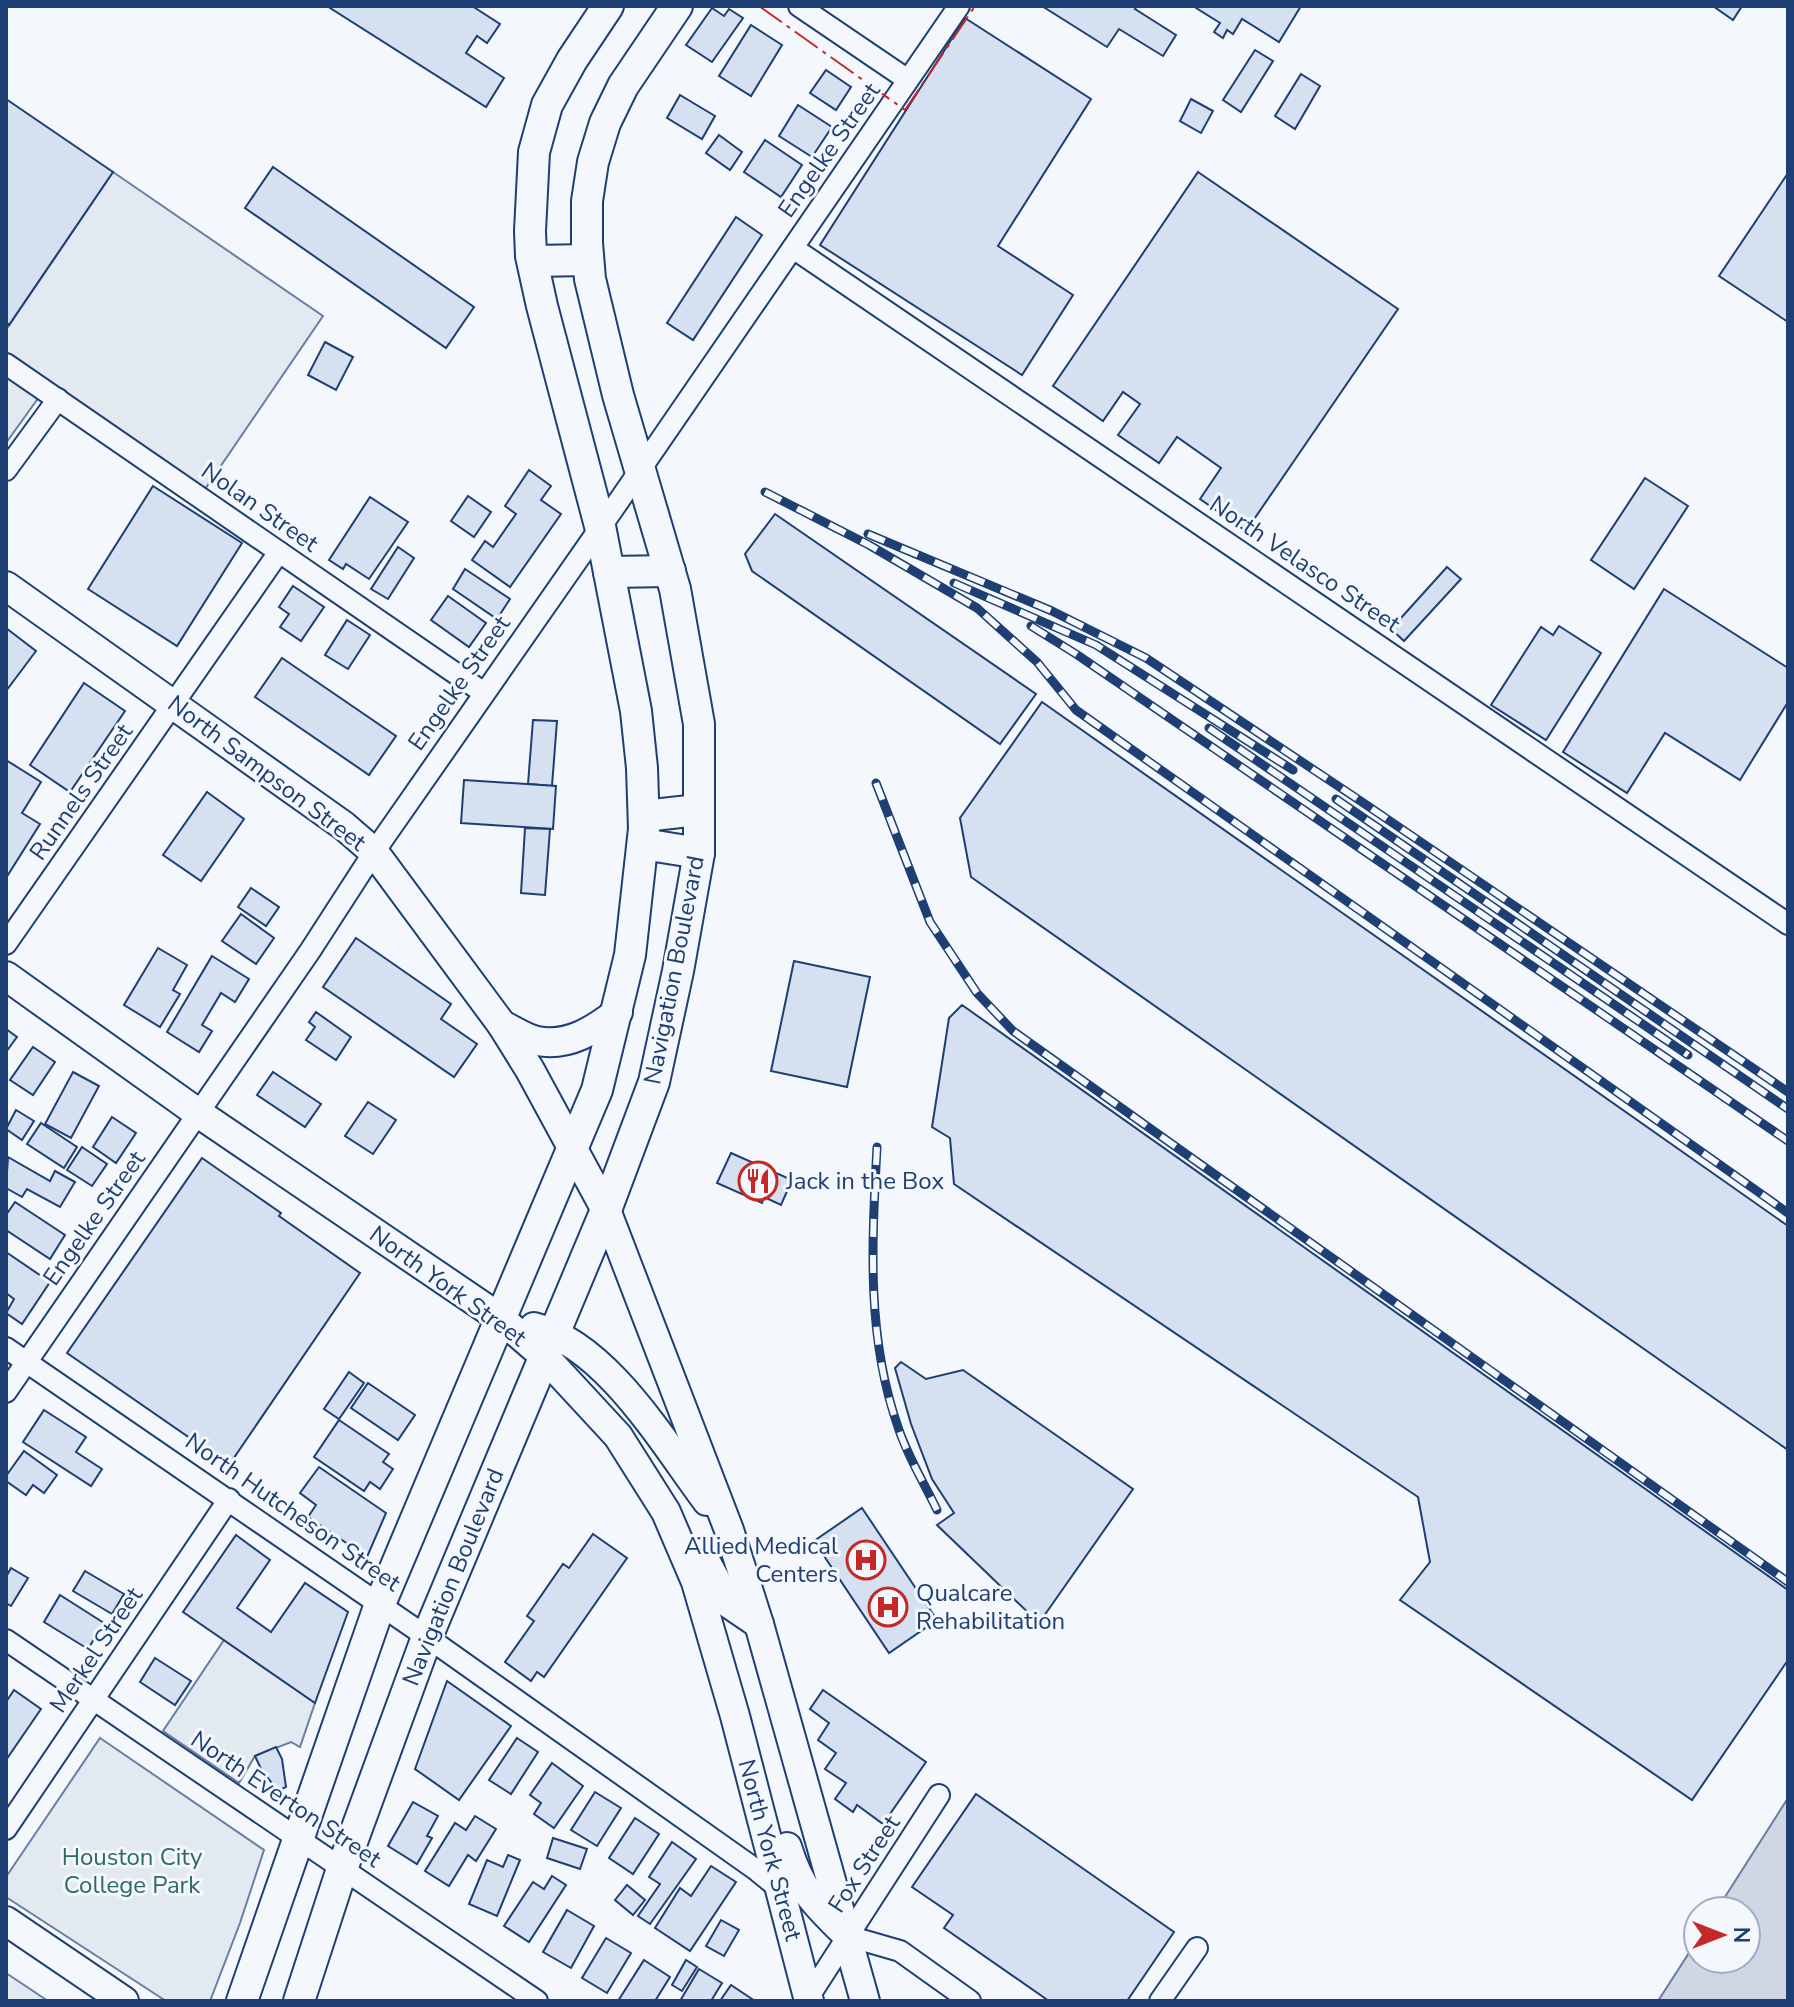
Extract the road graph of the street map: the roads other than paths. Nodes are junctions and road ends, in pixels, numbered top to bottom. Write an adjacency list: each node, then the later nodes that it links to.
1 (608, 6): 8 (main road, Navigation Boulevard)
2 (677, 6): 7 (main road, Navigation Boulevard)
3 (799, 6): 5 (street)
4 (959, 6): 5 (street, Engelke Street)
5 (908, 80): 6 (street, Engelke Street)
6 (793, 248): 14 (street, Engelke Street); 26 (street, North Velasco Street)
7 (588, 260): 8 (main road); 9 (main road, Navigation Boulevard)
8 (533, 261): 10 (main road, Navigation Boulevard)
9 (596, 304): 10 (main road); 14 (main road, Navigation Boulevard)
10 (542, 306): 15 (main road, Navigation Boulevard)
11 (6, 364): 12 (street, Nolan Street)
12 (58, 399): 13 (street); 16 (street, Nolan Street)
13 (6, 470)
14 (640, 470): 15 (street, Engelke Street); 17 (main road, Navigation Boulevard)
15 (600, 526): 18 (main road, Navigation Boulevard); 20 (street, Engelke Street)
16 (279, 552): 20 (street, Nolan Street); 21 (street, Runnels Street)
17 (670, 571): 18 (main road); 22 (main road, Navigation Boulevard)
18 (609, 572): 23 (main road, Navigation Boulevard)
19 (6, 586): 21 (main road, North Sampson Street)
20 (484, 693): 24 (street, Engelke Street)
21 (175, 704): 24 (main road, North Sampson Street); 27 (street, Runnels Street)
22 (698, 810): 23 (main road); 25 (main road, Navigation Boulevard)
23 (643, 830): 25 (main road); 29 (main road, Navigation Boulevard)
24 (374, 852): 30 (main road, North Sampson Street); 31 (street, Engelke Street)
25 (699, 853): 33 (main road, Navigation Boulevard)
26 (1788, 924)
27 (6, 944)
28 (6, 976): 31 (main road, North York Street)
29 (618, 1012): 30 (main road); 32 (main road, Navigation Boulevard)
30 (502, 1025): 32 (main road, North Sampson Street)
31 (198, 1113): 34 (main road, North York Street); 37 (street, Engelke Street)
32 (572, 1150): 33 (main road, North Sampson Street); 34 (main road, Navigation Boulevard)
33 (606, 1210): 35 (main road, Navigation Boulevard); 41 (main road, North York Street)
34 (500, 1318): 35 (main road, North York Street); 42 (main road, Navigation Boulevard)
35 (548, 1344): 39 (main road, North York Street); 41 (main road); 44 (main road, Navigation Boulevard)
36 (6, 1348): 37 (street, North Hutcheson Street)
37 (27, 1362): 38 (street, Engelke Street); 40 (street, North Hutcheson Street)
38 (6, 1392)
39 (646, 1480): 43 (main road); 47 (main road, North York Street)
40 (229, 1499): 42 (street, North Hutcheson Street); 46 (street, Merkel Street)
41 (729, 1530): 43 (main road, North York Street)
42 (380, 1604): 44 (street, North Hutcheson Street); 50 (main road, Navigation Boulevard)
43 (759, 1624): 54 (main road, North York Street)
44 (427, 1637): 51 (main road, Navigation Boulevard); 52 (street, North Hutcheson Street)
45 (6, 1640): 46 (street, North Everton Street)
46 (94, 1700): 49 (street, Merkel Street); 50 (street, North Everton Street)
47 (735, 1716): 52 (main road, North York Street); 54 (main road)
48 (939, 1795): 54 (street, Fox Street)
49 (6, 1829)
50 (297, 1838): 51 (street, North Everton Street); 58 (main road, Navigation Boulevard)
51 (342, 1869): 59 (main road, Navigation Boulevard); 60 (street, North Everton Street)
52 (782, 1891): 56 (main road, North York Street)
53 (6, 1921): 57 (main road)
54 (848, 1936): 56 (street, Fox Street); 61 (main road, North York Street); 62 (street)
55 (1197, 1948): 63 (street)
56 (807, 2000)
57 (124, 2001)
58 (242, 2001)
59 (299, 2001)
60 (537, 2001)
61 (865, 2001)
62 (970, 2001)
63 (1160, 2001)

